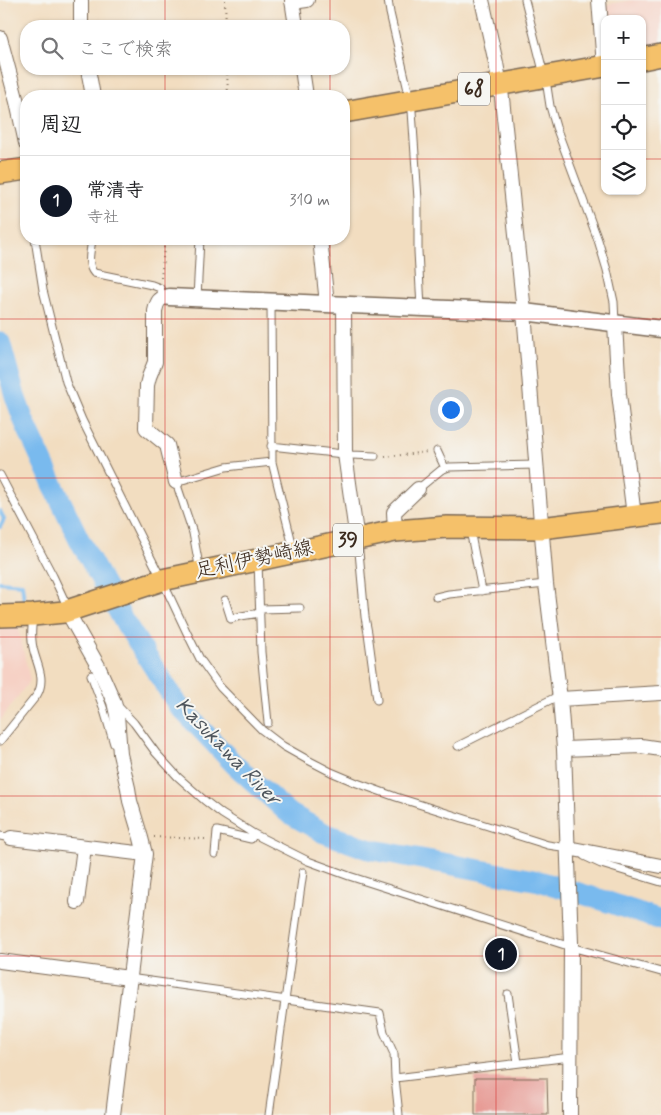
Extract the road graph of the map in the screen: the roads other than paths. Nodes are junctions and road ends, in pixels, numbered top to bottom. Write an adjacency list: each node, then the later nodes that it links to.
1 (81, 0): 8 (street)
2 (307, 0): 7 (street)
3 (388, 0): 21 (lane)
4 (482, 0): 18 (street)
5 (525, 0): 17 (lane)
6 (598, 0): 13 (street)
7 (292, 1): 9 (street)
8 (81, 20)
9 (295, 20)
10 (0, 38): 23 (street)
11 (661, 55): 12 (main road)
12 (646, 58)
13 (603, 60)
14 (601, 67): 17 (main road, 68)
15 (89, 75): 19 (street)
16 (303, 75): 20 (street)
17 (545, 77): 18 (main road, 68); 37 (lane)
18 (499, 85): 21 (main road, 68); 36 (street)
19 (92, 90)
20 (305, 90)
21 (410, 100): 22 (main road, 68); 35 (lane)
22 (350, 111)
23 (20, 116)
24 (20, 170): 25 (main road)
25 (0, 173)
26 (36, 245): 58 (lane)
27 (91, 245): 30 (lane)
28 (200, 245): 31 (lane)
29 (321, 245): 33 (street)
30 (164, 294): 31 (street); 47 (street)
31 (197, 298): 32 (street)
32 (271, 302): 33 (street); 39 (lane)
33 (326, 304): 34 (street)
34 (344, 305): 35 (street); 41 (street)
35 (422, 308): 36 (street)
36 (524, 312): 37 (street); 44 (street)
37 (615, 324): 38 (street); 50 (street)
38 (661, 329)
39 (271, 446): 41 (lane); 43 (lane)
40 (437, 451): 45 (lane)
41 (345, 454): 42 (lane); 54 (street)
42 (375, 456)
43 (272, 462): 47 (lane); 55 (lane)
44 (536, 465): 45 (lane); 52 (street)
45 (445, 468): 48 (lane)
46 (0, 475): 64 (lane)
47 (176, 482): 57 (lane)
48 (418, 488): 53 (street)
49 (661, 513): 50 (main road, 足利伊勢崎線 / 39)
50 (634, 516): 52 (main road, 足利伊勢崎線 / 39)
51 (470, 527): 52 (main road, 足利伊勢崎線 / 39); 53 (main road, 足利伊勢崎線 / 39); 60 (lane)
52 (541, 528): 59 (street)
53 (396, 531): 54 (main road, 足利伊勢崎線 / 39)
54 (358, 538): 55 (main road, 足利伊勢崎線 / 39); 71 (lane)
55 (294, 551): 56 (main road, 足利伊勢崎線 / 39)
56 (258, 559): 57 (main road, 足利伊勢崎線 / 39); 65 (lane)
57 (200, 571): 58 (main road, 足利伊勢崎線 / 39)
58 (160, 580): 64 (main road, 足利伊勢崎線 / 39); 82 (lane)
59 (546, 584): 60 (lane); 70 (street)
60 (482, 590): 61 (lane)
61 (436, 597)
62 (226, 600): 65 (lane)
63 (300, 608): 65 (lane)
64 (71, 610): 66 (main road, 足利伊勢崎線 / 39); 72 (street)
65 (260, 611): 73 (lane)
66 (33, 615): 67 (main road, 足利伊勢崎線 / 39); 74 (lane)
67 (0, 616)
68 (91, 675): 78 (lane)
69 (661, 693): 70 (street)
70 (560, 697): 75 (lane); 76 (street)
71 (378, 700)
72 (114, 702): 78 (street); 79 (lane)
73 (268, 723)
74 (0, 741)
75 (458, 746)
76 (564, 749): 77 (street); 82 (street)
77 (661, 749)
78 (120, 754): 83 (street)
79 (254, 834): 84 (lane); 89 (lane)
80 (6, 837): 81 (street)
81 (84, 847): 83 (street); 88 (street)
82 (569, 851): 85 (street); 87 (lane); 89 (street)
83 (144, 854): 92 (street)
84 (215, 854)
85 (661, 866)
86 (303, 872): 94 (lane)
87 (661, 882)
88 (77, 902)
89 (571, 945): 91 (lane); 95 (street)
90 (0, 961): 92 (street)
91 (661, 972)
92 (129, 978): 94 (lane); 98 (street)
93 (508, 994): 96 (lane)
94 (285, 1000): 97 (lane); 99 (lane)
95 (571, 1057): 96 (lane); 101 (street)
96 (518, 1063): 97 (lane)
97 (395, 1078): 100 (lane)
98 (113, 1115)
99 (270, 1115)
100 (399, 1115)
101 (570, 1115)

